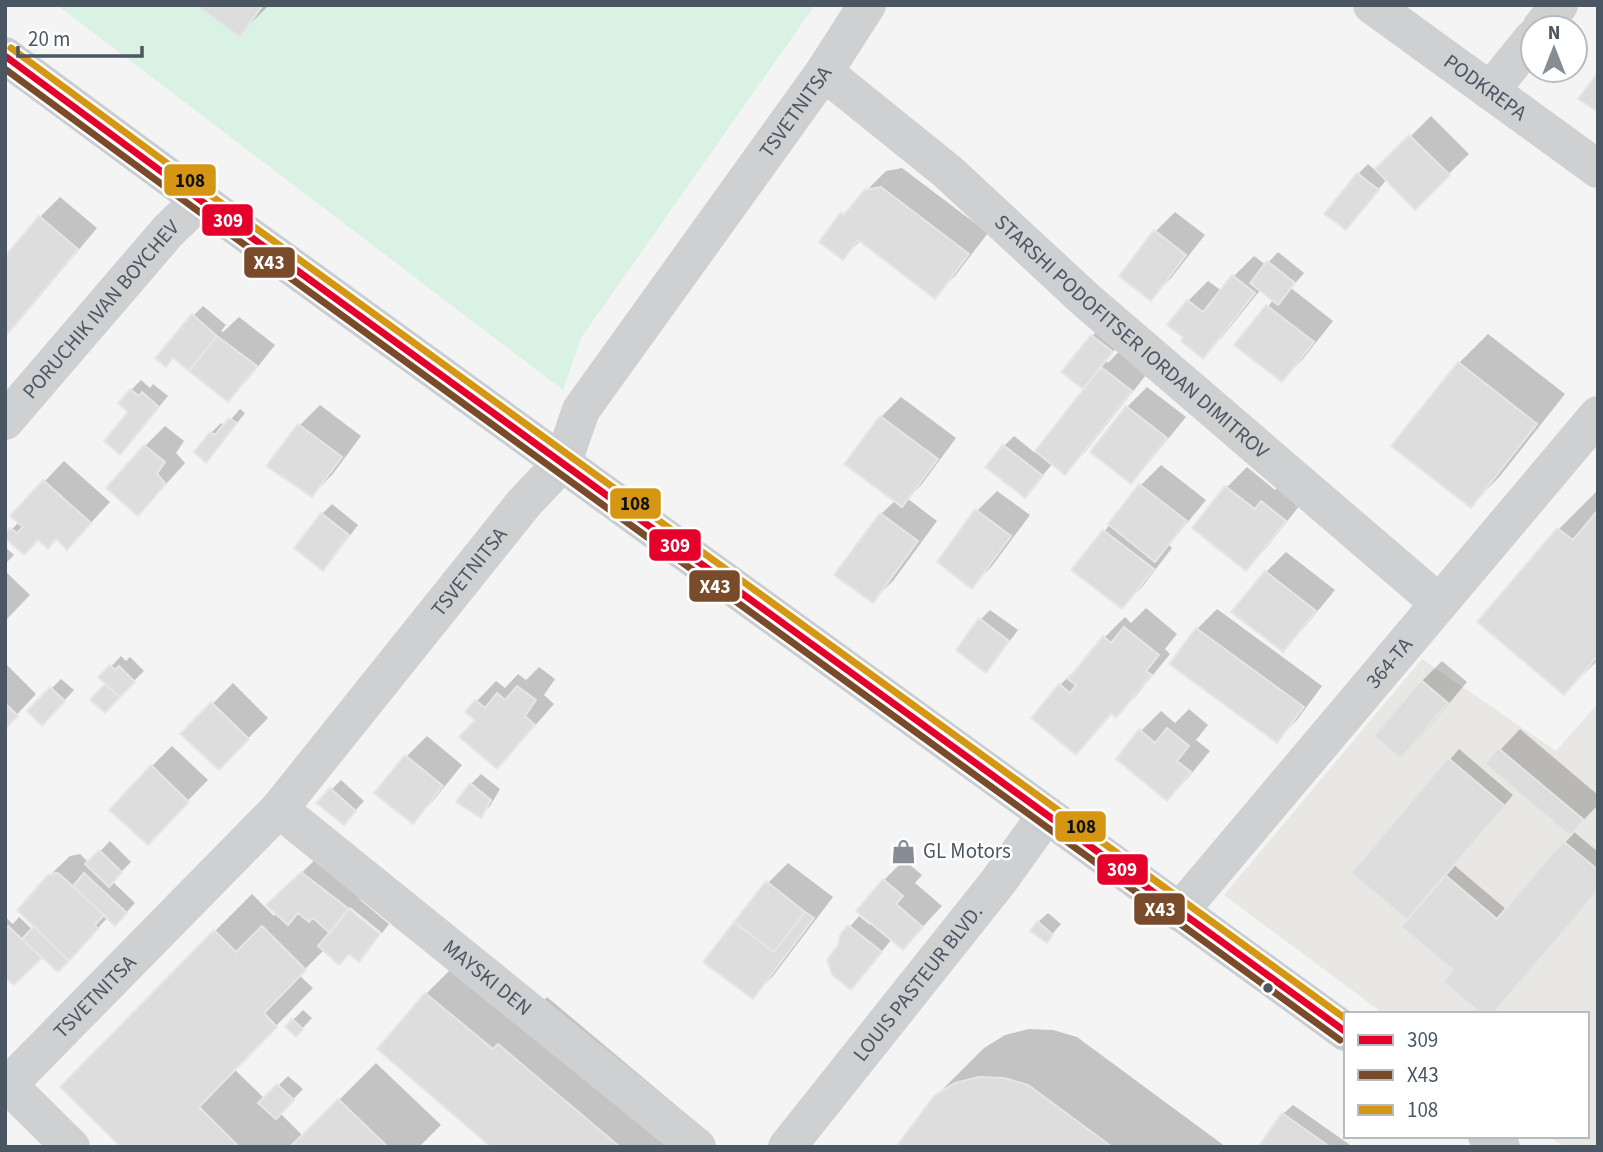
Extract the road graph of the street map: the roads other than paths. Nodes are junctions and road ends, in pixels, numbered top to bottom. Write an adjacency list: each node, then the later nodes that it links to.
1 (867, 5): 5 (street, TSVETNITSA)
2 (1372, 5): 6 (street, PODKREPA)
3 (1519, 55): 6 (street)
4 (5, 56): 8 (main road)
5 (824, 72): 11 (street, TSVETNITSA); 12 (street, STARSHI PODOFITSER IORDAN DIMITROV)
6 (1490, 91): 7 (street, PODKREPA)
7 (1598, 169)
8 (200, 200): 10 (street, PORUCHIK IVAN BOYCHEV); 11 (main road)
9 (1598, 415): 12 (street, 364-ТА)
10 (5, 421)
11 (562, 462): 13 (street, TSVETNITSA); 14 (main road)
12 (1439, 603): 15 (street, 364-ТА)
13 (279, 809): 17 (street, TSVETNITSA); 19 (street, MAYSKI DEN)
14 (1046, 815): 15 (main road); 20 (street, LOUIS PASTEUR BLVD.)
15 (1179, 912): 16 (main road)
16 (1344, 1031)
17 (6, 1085): 18 (street)
18 (71, 1147)
19 (697, 1147)
20 (787, 1147)

